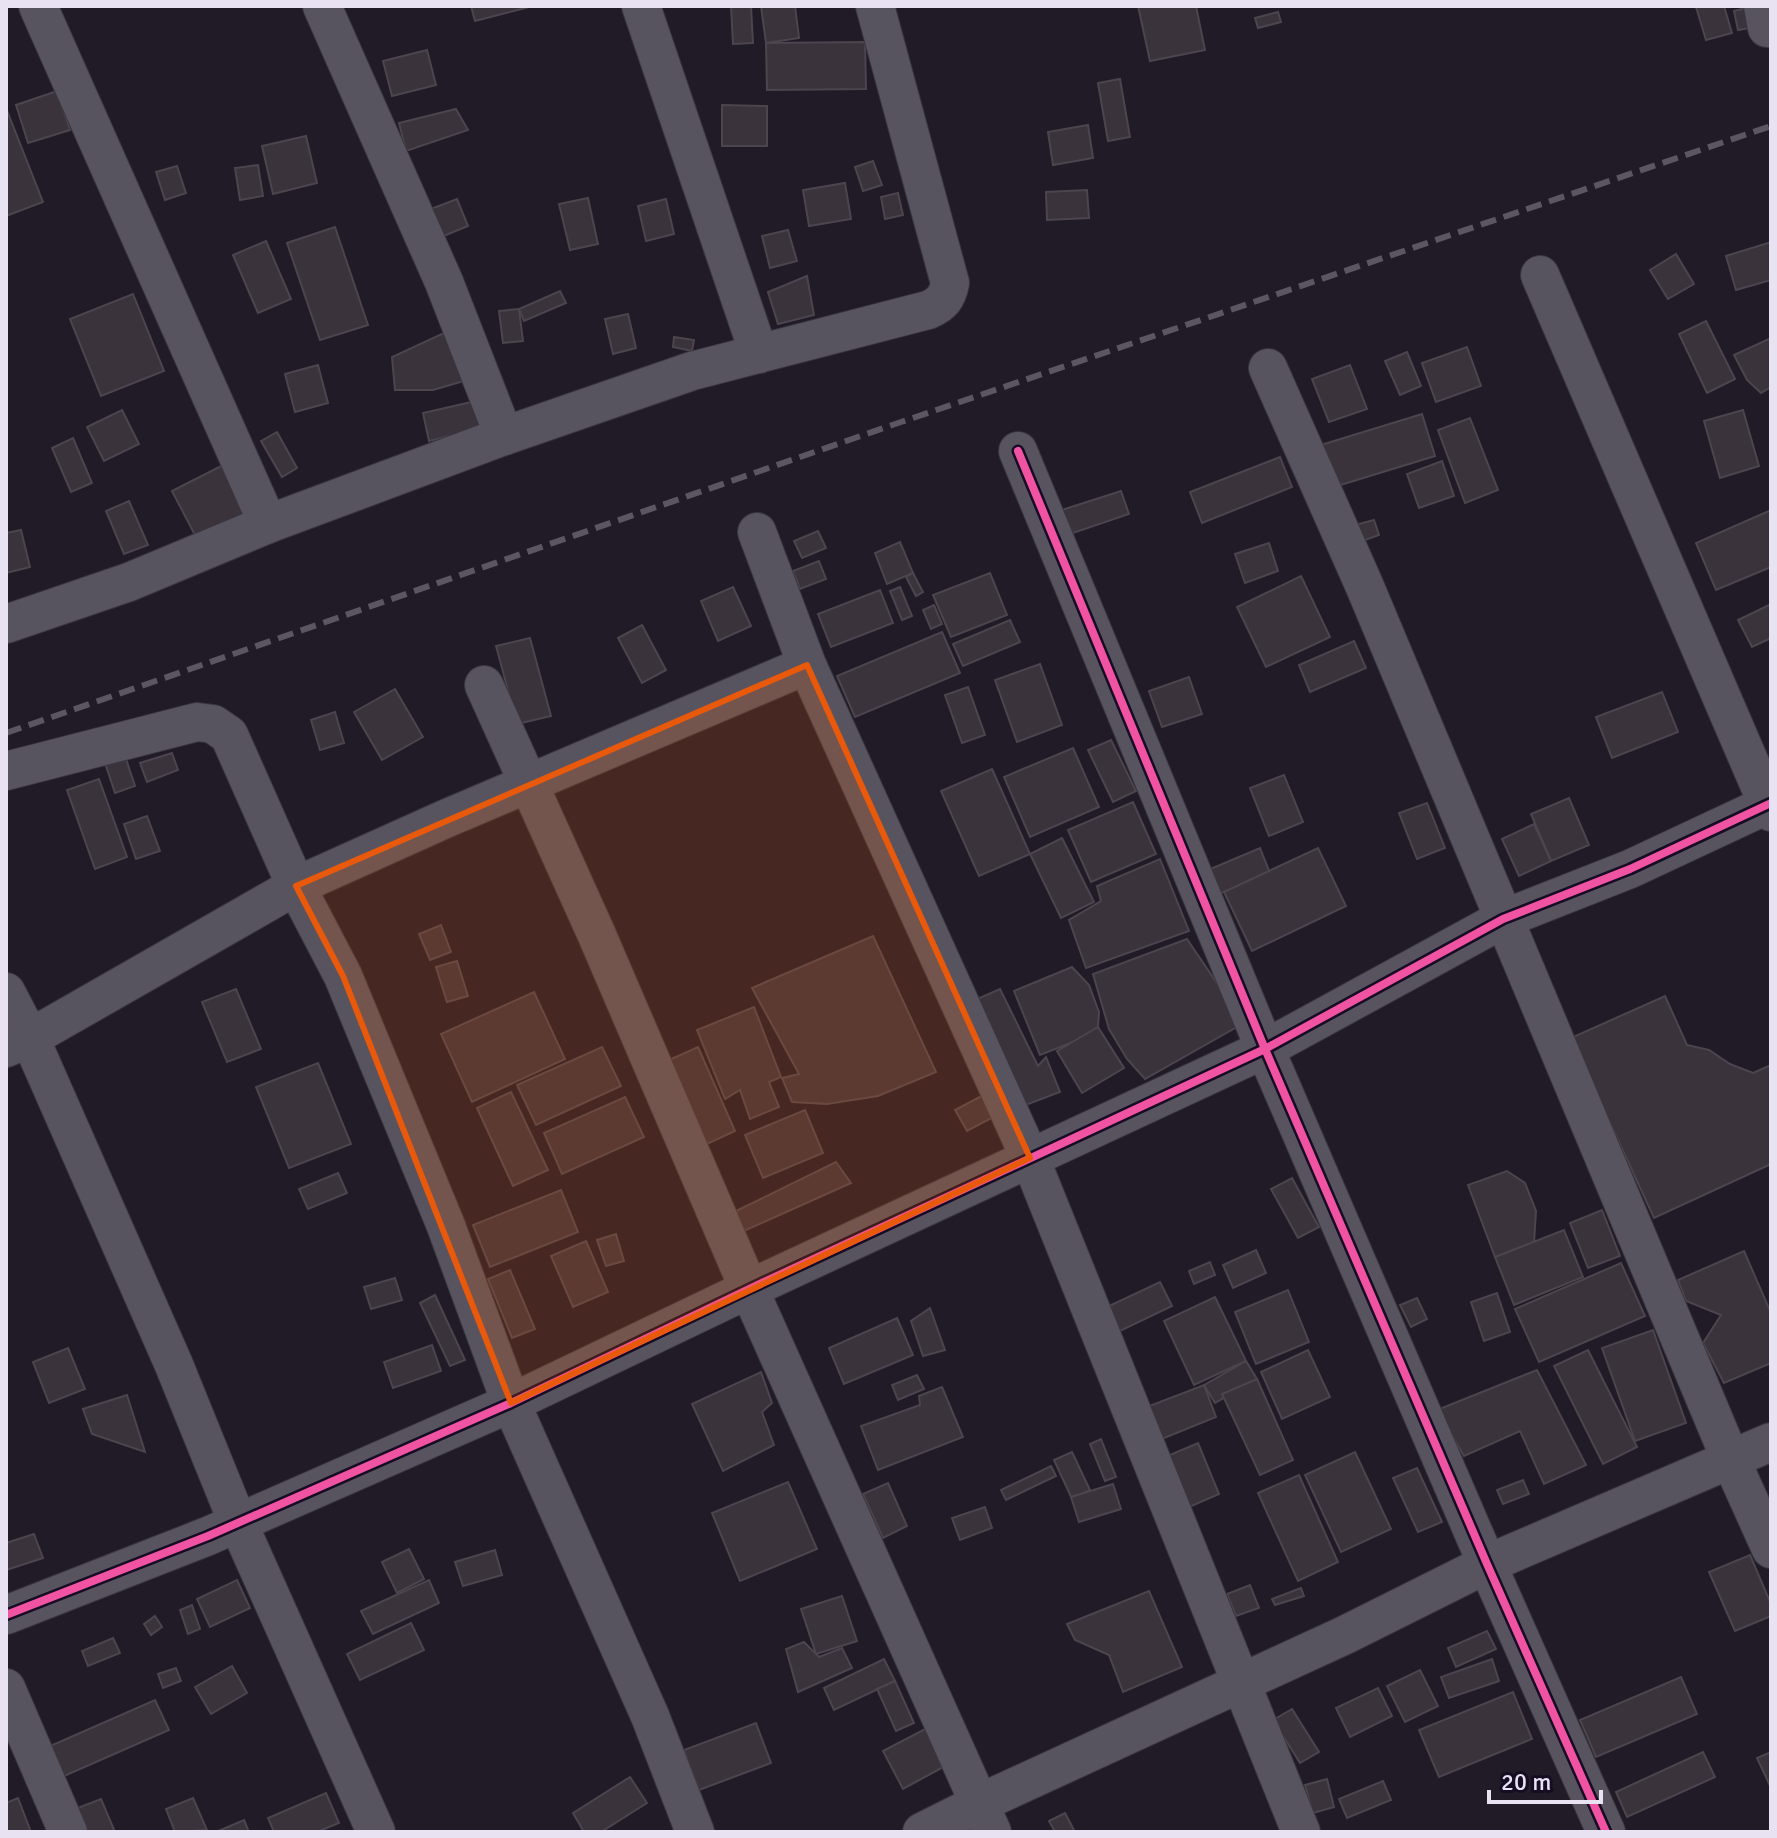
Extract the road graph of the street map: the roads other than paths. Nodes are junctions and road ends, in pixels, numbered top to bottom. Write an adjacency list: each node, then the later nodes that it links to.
1 (38, 6): 10 (street)
2 (322, 6): 8 (street)
3 (641, 6): 6 (street)
4 (875, 6): 6 (street)
5 (1540, 275): 17 (street)
6 (759, 354): 8 (street)
7 (1268, 368): 19 (street)
8 (504, 436): 10 (street)
9 (1018, 451): 22 (street)
10 (268, 524): 12 (street)
11 (757, 532): 13 (street)
12 (6, 624)
13 (807, 665): 16 (street); 23 (street)
14 (484, 685): 16 (street)
15 (6, 771): 18 (street)
16 (527, 785): 18 (street); 24 (street)
17 (1770, 806): 19 (street)
18 (296, 886): 21 (street); 25 (street)
19 (1503, 919): 22 (street); 27 (street)
20 (6, 992): 21 (street)
21 (18, 1043): 28 (street)
22 (1265, 1049): 23 (street); 30 (street)
23 (1030, 1158): 24 (street); 32 (street)
24 (749, 1289): 25 (street); 34 (street)
25 (511, 1403): 28 (street); 37 (street)
26 (1771, 1442): 27 (street)
27 (1730, 1458): 29 (street); 30 (street)
28 (238, 1523): 31 (street); 36 (street)
29 (1771, 1549)
30 (1487, 1564): 32 (street); 40 (street)
31 (6, 1615)
32 (1239, 1682): 34 (street); 39 (street)
33 (6, 1688): 35 (street)
34 (986, 1817): 38 (street)
35 (68, 1832)
36 (376, 1832)
37 (695, 1832)
38 (922, 1832)
39 (1301, 1832)
40 (1606, 1832)

